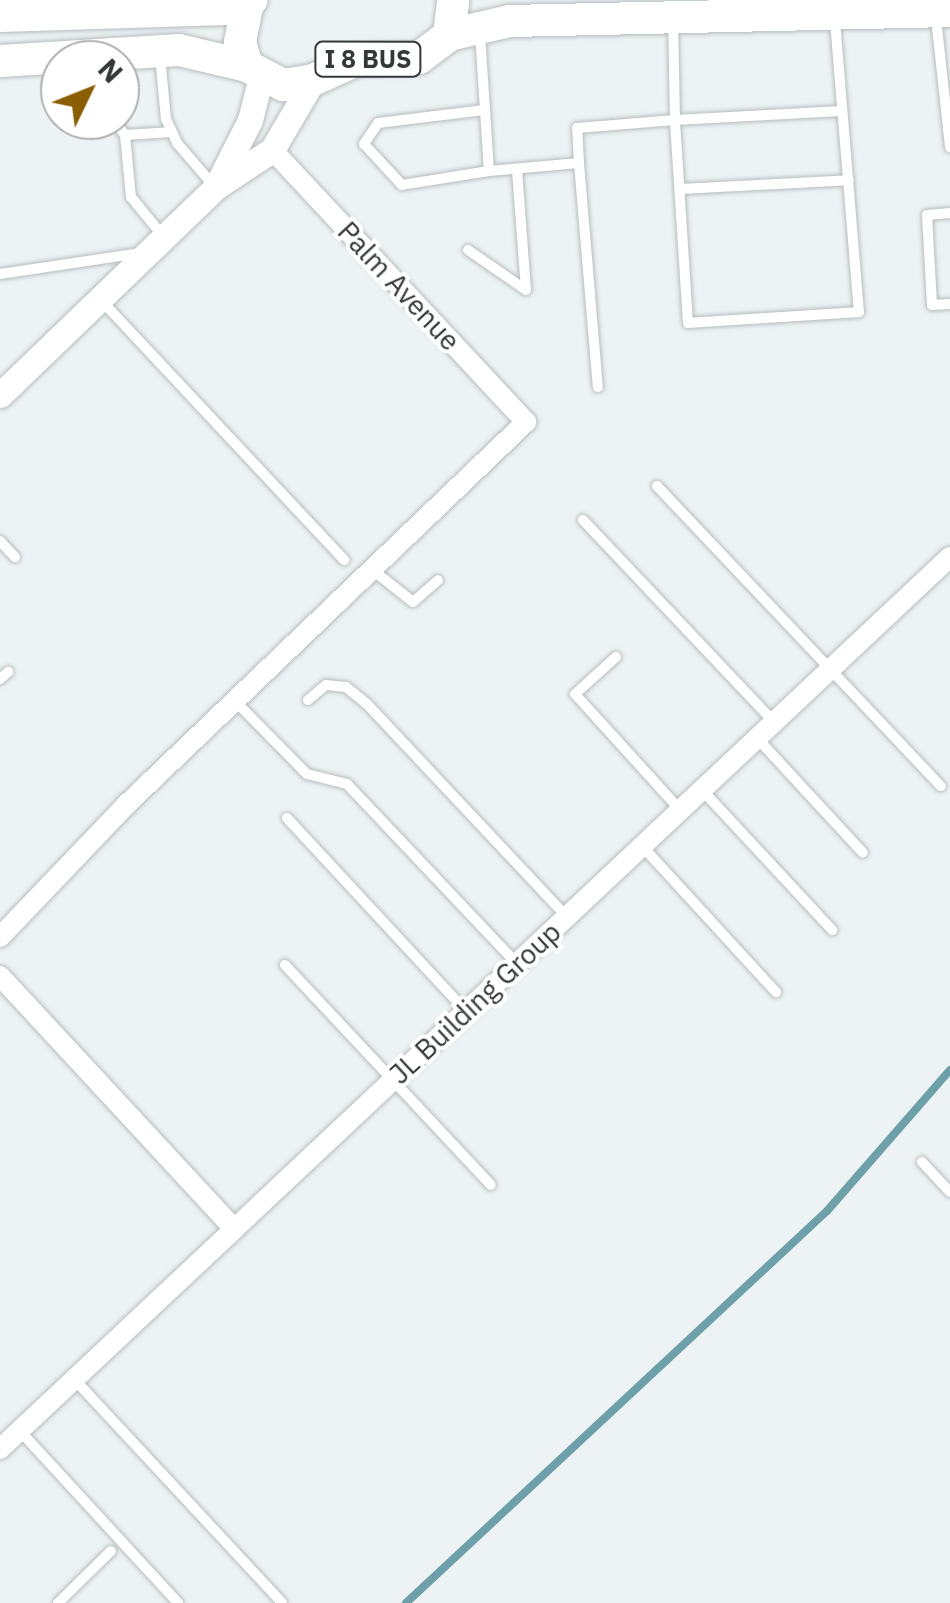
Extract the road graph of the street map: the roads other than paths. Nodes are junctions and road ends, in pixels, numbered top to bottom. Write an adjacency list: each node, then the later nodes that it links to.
1 (453, 0): 8 (main road, I 8 BUS)
2 (249, 1): 3 (main road); 13 (main road)
3 (127, 4): 6 (main road)
4 (943, 12): 5 (main road, I 8 BUS); 21 (lane)
5 (834, 14): 7 (main road, I 8 BUS); 16 (lane)
6 (0, 16)
7 (673, 18): 8 (main road, I 8 BUS); 17 (lane)
8 (465, 31): 14 (main road, I 8 BUS); 15 (lane)
9 (159, 50): 10 (main road, I 8 BUS); 13 (main road, I 8 BUS); 18 (lane)
10 (140, 52)
11 (40, 59): 12 (main road, I 8 BUS)
12 (0, 61)
13 (254, 72): 14 (main road, I 8 BUS); 27 (street)
14 (313, 80): 22 (street)
15 (484, 110): 25 (lane); 25 (lane)
16 (842, 110): 17 (lane); 26 (lane)
17 (676, 120): 23 (lane); 28 (lane)
18 (172, 132): 19 (lane); 27 (lane)
19 (140, 134)
20 (125, 140): 30 (lane)
21 (950, 147)
22 (272, 150): 27 (street); 43 (street, Palm Avenue)
23 (579, 163): 24 (lane); 35 (lane)
24 (517, 168): 25 (lane); 31 (lane)
25 (489, 171)
26 (849, 180): 28 (lane); 28 (lane)
27 (216, 187): 30 (street)
28 (680, 190)
29 (950, 213): 34 (lane)
30 (155, 244): 32 (lane); 33 (street)
31 (468, 250)
32 (0, 274)
33 (98, 298): 36 (street); 42 (lane)
34 (950, 304)
35 (598, 387)
36 (0, 395)
37 (657, 486): 46 (lane)
38 (584, 520): 49 (lane)
39 (0, 541): 40 (lane)
40 (15, 557)
41 (950, 558): 46 (street, JL Building Group)
42 (344, 560)
43 (375, 572): 44 (lane); 48 (street)
44 (438, 580)
45 (616, 657): 53 (lane)
46 (830, 670): 49 (street, JL Building Group); 51 (lane)
47 (308, 700): 57 (lane)
48 (236, 702): 59 (street); 60 (lane)
49 (774, 722): 50 (street, JL Building Group)
50 (757, 738): 52 (street, JL Building Group); 56 (lane)
51 (940, 786)
52 (702, 790): 53 (street, JL Building Group); 58 (lane)
53 (680, 810): 55 (street, JL Building Group)
54 (287, 818): 64 (lane)
55 (642, 846): 57 (street, JL Building Group); 63 (lane)
56 (863, 853)
57 (567, 917): 60 (street, JL Building Group)
58 (832, 930)
59 (0, 937)
60 (517, 964): 64 (street, JL Building Group)
61 (285, 965): 65 (lane)
62 (0, 976): 69 (street)
63 (776, 992)
64 (466, 1011): 65 (street, JL Building Group)
65 (393, 1080): 67 (lane); 69 (street, JL Building Group)
66 (922, 1162): 68 (lane)
67 (492, 1185)
68 (950, 1192)
69 (234, 1229): 70 (street, JL Building Group)
70 (74, 1379): 71 (street, JL Building Group); 76 (lane)
71 (20, 1430): 72 (street, JL Building Group); 75 (lane)
72 (0, 1449)
73 (111, 1551): 74 (lane)
74 (58, 1603)
75 (178, 1603)
76 (282, 1603)

